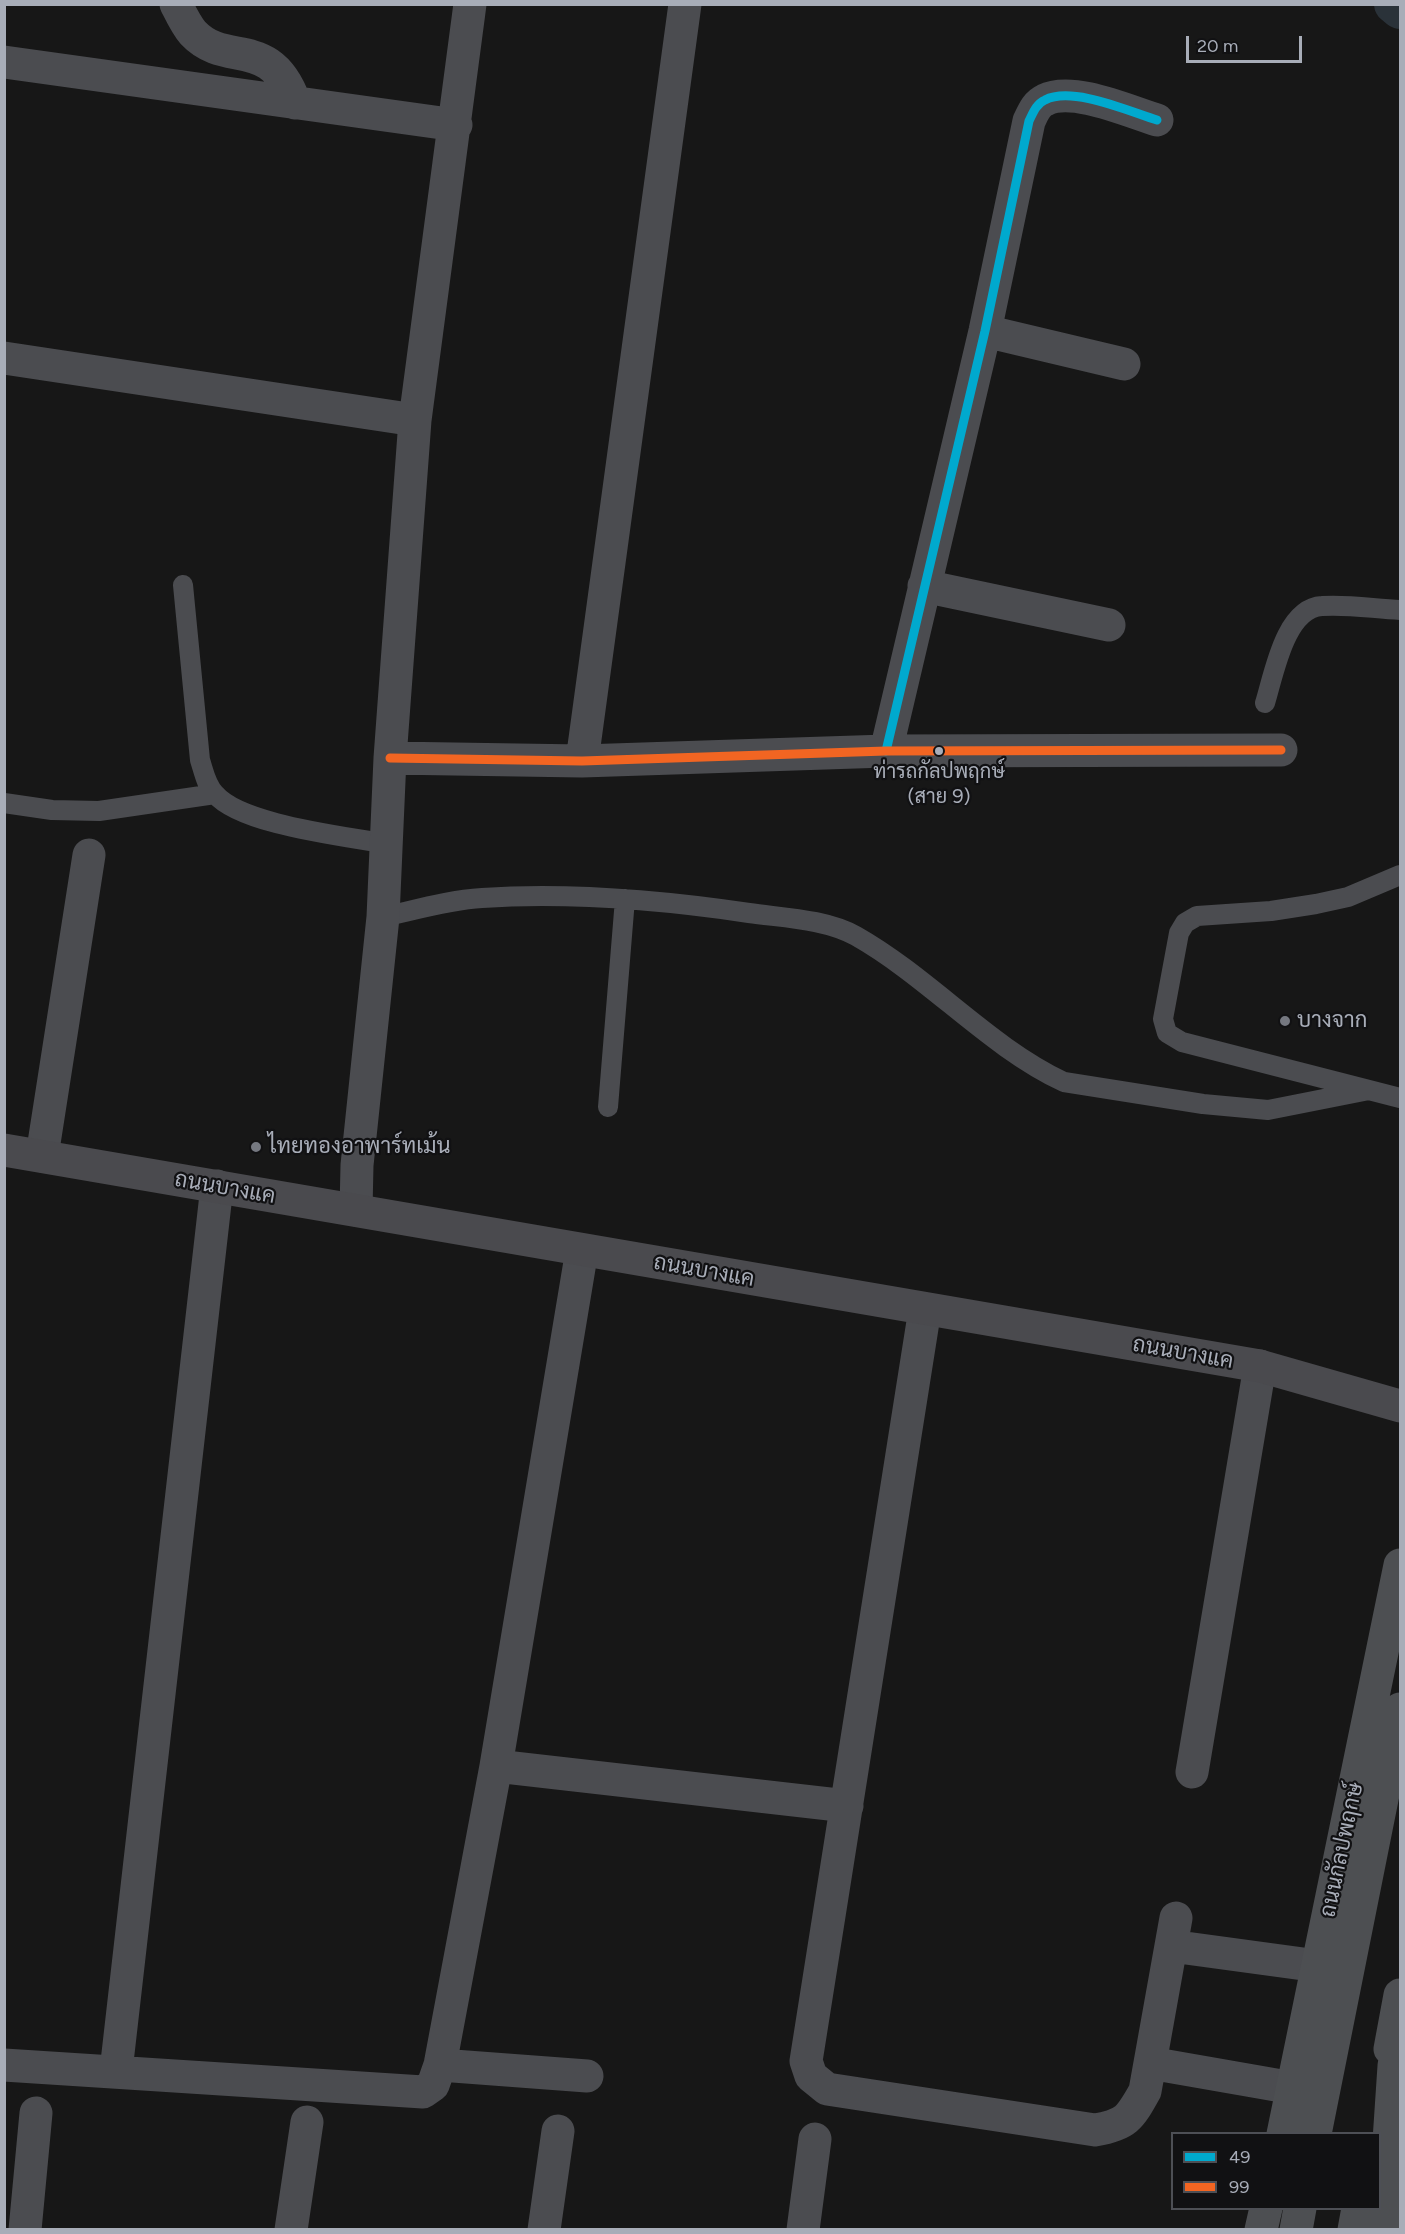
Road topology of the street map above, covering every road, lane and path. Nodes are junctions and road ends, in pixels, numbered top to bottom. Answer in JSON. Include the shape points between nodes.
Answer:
{"nodes":[{"id":1,"x":176,"y":4,"type":"edge"},
{"id":2,"x":470,"y":4,"type":"edge"},
{"id":3,"x":685,"y":4,"type":"edge"},
{"id":4,"x":4,"y":62,"type":"edge"},
{"id":5,"x":295,"y":103,"type":"junction"},
{"id":6,"x":1157,"y":120,"type":"dead end"},
{"id":7,"x":456,"y":125,"type":"junction"},
{"id":8,"x":985,"y":331,"type":"junction"},
{"id":9,"x":4,"y":358,"type":"edge"},
{"id":10,"x":1124,"y":363,"type":"dead end"},
{"id":11,"x":415,"y":420,"type":"junction"},
{"id":12,"x":183,"y":585,"type":"dead end"},
{"id":13,"x":924,"y":586,"type":"junction"},
{"id":14,"x":1401,"y":610,"type":"edge"},
{"id":15,"x":1109,"y":625,"type":"dead end"},
{"id":16,"x":1265,"y":703,"type":"dead end"},
{"id":17,"x":1281,"y":750,"type":"dead end"},
{"id":18,"x":886,"y":751,"type":"junction"},
{"id":19,"x":390,"y":758,"type":"junction"},
{"id":20,"x":582,"y":761,"type":"junction"},
{"id":21,"x":215,"y":794,"type":"junction"},
{"id":22,"x":4,"y":803,"type":"edge"},
{"id":23,"x":386,"y":844,"type":"junction"},
{"id":24,"x":89,"y":855,"type":"dead end"},
{"id":25,"x":1401,"y":875,"type":"edge"},
{"id":26,"x":625,"y":899,"type":"junction"},
{"id":27,"x":383,"y":917,"type":"junction"},
{"id":28,"x":1369,"y":1090,"type":"junction"},
{"id":29,"x":1401,"y":1098,"type":"edge"},
{"id":30,"x":608,"y":1107,"type":"dead end"},
{"id":31,"x":4,"y":1150,"type":"edge"},
{"id":32,"x":42,"y":1156,"type":"junction"},
{"id":33,"x":217,"y":1186,"type":"junction"},
{"id":34,"x":356,"y":1210,"type":"junction"},
{"id":35,"x":582,"y":1250,"type":"junction"},
{"id":36,"x":925,"y":1309,"type":"junction"},
{"id":37,"x":1260,"y":1366,"type":"junction"},
{"id":38,"x":1401,"y":1406,"type":"edge"},
{"id":39,"x":1401,"y":1565,"type":"edge"},
{"id":40,"x":1401,"y":1709,"type":"edge"},
{"id":41,"x":496,"y":1766,"type":"junction"},
{"id":42,"x":1192,"y":1772,"type":"dead end"},
{"id":43,"x":847,"y":1806,"type":"junction"},
{"id":44,"x":1318,"y":1966,"type":"junction"},
{"id":45,"x":1401,"y":1995,"type":"edge"},
{"id":46,"x":1401,"y":2029,"type":"edge"},
{"id":47,"x":1150,"y":2063,"type":"junction"},
{"id":48,"x":4,"y":2065,"type":"edge"},
{"id":49,"x":440,"y":2065,"type":"junction"},
{"id":50,"x":116,"y":2071,"type":"junction"},
{"id":51,"x":587,"y":2076,"type":"dead end"},
{"id":52,"x":1293,"y":2088,"type":"junction"},
{"id":53,"x":36,"y":2113,"type":"dead end"},
{"id":54,"x":308,"y":2122,"type":"dead end"},
{"id":55,"x":558,"y":2131,"type":"dead end"},
{"id":56,"x":1283,"y":2132,"type":"edge"},
{"id":57,"x":1315,"y":2132,"type":"edge"},
{"id":58,"x":1373,"y":2132,"type":"edge"},
{"id":59,"x":815,"y":2139,"type":"dead end"},
{"id":60,"x":1266,"y":2210,"type":"edge"},
{"id":61,"x":1300,"y":2210,"type":"edge"},
{"id":62,"x":1358,"y":2210,"type":"edge"},
{"id":63,"x":25,"y":2229,"type":"edge"},
{"id":64,"x":291,"y":2229,"type":"edge"},
{"id":65,"x":544,"y":2229,"type":"edge"},
{"id":66,"x":802,"y":2229,"type":"edge"},
{"id":67,"x":1261,"y":2229,"type":"edge"},
{"id":68,"x":1296,"y":2229,"type":"edge"},
{"id":69,"x":1354,"y":2229,"type":"edge"},
{"id":70,"x":1383,"y":2229,"type":"edge"}],
"edges":[{"from":1,"to":5,"type":"street","via":[[194,33],[209,44],[265,60],[278,70]]},
{"from":2,"to":7,"type":"street"},
{"from":3,"to":20,"type":"street"},
{"from":4,"to":5,"type":"street"},
{"from":5,"to":7,"type":"street"},
{"from":6,"to":8,"type":"street","via":[[1062,94],[1043,100],[1035,108],[1024,138]]},
{"from":7,"to":11,"type":"street"},
{"from":8,"to":10,"type":"street"},
{"from":8,"to":13,"type":"street"},
{"from":9,"to":11,"type":"street"},
{"from":11,"to":19,"type":"street"},
{"from":12,"to":21,"type":"lane","via":[[200,760]]},
{"from":13,"to":15,"type":"street"},
{"from":13,"to":18,"type":"street"},
{"from":14,"to":16,"type":"lane","via":[[1320,606],[1302,613],[1289,630]]},
{"from":17,"to":18,"type":"street"},
{"from":18,"to":20,"type":"street"},
{"from":19,"to":20,"type":"street"},
{"from":19,"to":23,"type":"street"},
{"from":21,"to":22,"type":"lane","via":[[99,811]]},
{"from":21,"to":23,"type":"lane","via":[[230,807],[252,817]]},
{"from":23,"to":27,"type":"street"},
{"from":24,"to":32,"type":"street"},
{"from":25,"to":28,"type":"lane","via":[[1337,899],[1270,911],[1197,916],[1185,923],[1179,933],[1163,1019],[1167,1033],[1182,1042]]},
{"from":26,"to":27,"type":"lane","via":[[558,895],[479,898]]},
{"from":26,"to":28,"type":"lane","via":[[812,922],[853,935],[904,966],[1043,1073],[1064,1082],[1268,1110]]},
{"from":26,"to":30,"type":"lane"},
{"from":27,"to":34,"type":"street","via":[[357,1165]]},
{"from":28,"to":29,"type":"lane"},
{"from":31,"to":32,"type":"main road","name":"ถนนบางแค"},
{"from":32,"to":33,"type":"main road","name":"ถนนบางแค"},
{"from":33,"to":34,"type":"main road","name":"ถนนบางแค"},
{"from":33,"to":50,"type":"street"},
{"from":34,"to":35,"type":"main road","name":"ถนนบางแค"},
{"from":35,"to":36,"type":"main road","name":"ถนนบางแค"},
{"from":35,"to":41,"type":"street"},
{"from":36,"to":37,"type":"main road","name":"ถนนบางแค"},
{"from":36,"to":43,"type":"street"},
{"from":37,"to":38,"type":"main road","name":"ถนนบางแค"},
{"from":37,"to":42,"type":"street"},
{"from":39,"to":44,"type":"main road","name":"ถนนกัลปพฤกษ์"},
{"from":40,"to":57,"type":"main road","name":"ถนนกัลปพฤกษ์"},
{"from":41,"to":43,"type":"street"},
{"from":41,"to":49,"type":"street"},
{"from":43,"to":47,"type":"street","via":[[806,2061],[811,2076],[827,2089],[1095,2130],[1118,2126],[1132,2114],[1146,2091]]},
{"from":44,"to":47,"type":"street","via":[[1174,1932]]},
{"from":44,"to":52,"type":"main road","name":"ถนนกัลปพฤกษ์"},
{"from":45,"to":58,"type":"main road"},
{"from":46,"to":70,"type":"main road","via":[[1394,2066]]},
{"from":47,"to":52,"type":"street"},
{"from":48,"to":50,"type":"street"},
{"from":49,"to":50,"type":"street","via":[[433,2085],[423,2092]]},
{"from":49,"to":51,"type":"street"},
{"from":52,"to":56,"type":"main road","name":"ถนนกัลปพฤกษ์"},
{"from":53,"to":63,"type":"street"},
{"from":54,"to":64,"type":"street"},
{"from":55,"to":65,"type":"street"},
{"from":59,"to":66,"type":"street"},
{"from":60,"to":67,"type":"main road"},
{"from":61,"to":68,"type":"main road"},
{"from":62,"to":69,"type":"main road"}]}
